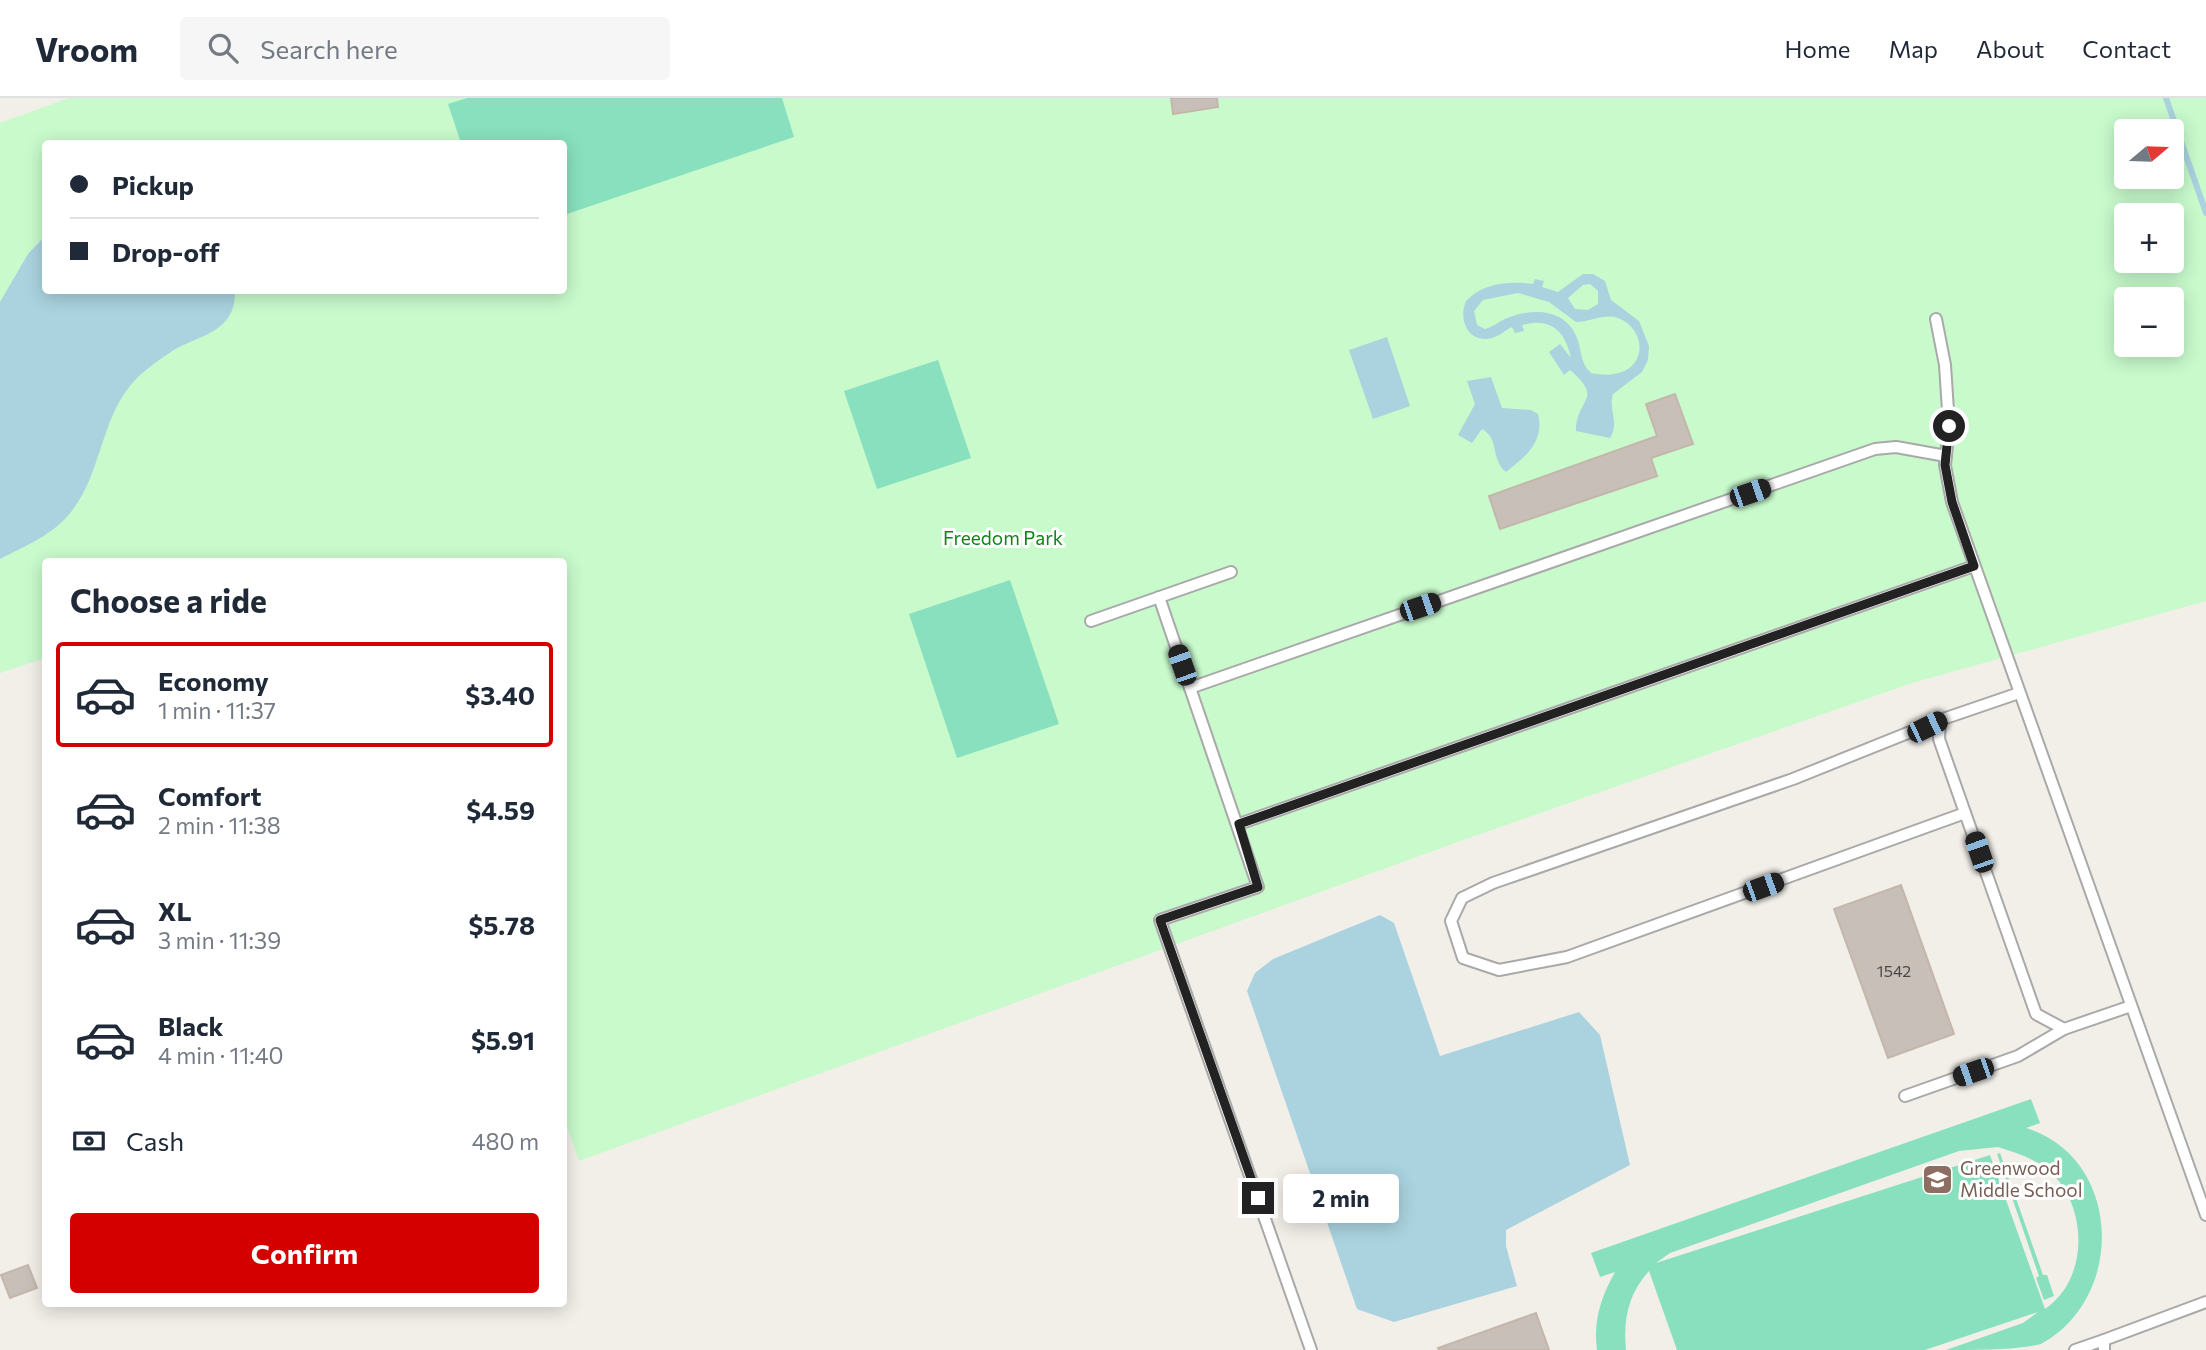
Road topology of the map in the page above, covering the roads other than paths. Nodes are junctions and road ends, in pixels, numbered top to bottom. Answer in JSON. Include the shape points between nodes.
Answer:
{"nodes":[{"id":1,"x":1936,"y":319,"type":"dead end"},
{"id":2,"x":1946,"y":456,"type":"junction"},
{"id":3,"x":1974,"y":566,"type":"junction"},
{"id":4,"x":1231,"y":572,"type":"dead end"},
{"id":5,"x":1159,"y":597,"type":"junction"},
{"id":6,"x":1091,"y":621,"type":"dead end"},
{"id":7,"x":1190,"y":688,"type":"junction"},
{"id":8,"x":2019,"y":693,"type":"junction"},
{"id":9,"x":1940,"y":720,"type":"junction"},
{"id":10,"x":1965,"y":813,"type":"junction"},
{"id":11,"x":1239,"y":824,"type":"junction"},
{"id":12,"x":2131,"y":1006,"type":"junction"},
{"id":13,"x":2064,"y":1029,"type":"junction"},
{"id":14,"x":1905,"y":1096,"type":"dead end"},
{"id":15,"x":2206,"y":1215,"type":"edge"},
{"id":16,"x":2206,"y":1301,"type":"edge"},
{"id":17,"x":2104,"y":1345,"type":"edge"},
{"id":18,"x":1311,"y":1350,"type":"edge"},
{"id":19,"x":2075,"y":1350,"type":"edge"}],
"edges":[{"from":1,"to":2,"type":"lane","via":[[1945,365]]},
{"from":2,"to":3,"type":"lane","via":[[1952,502]]},
{"from":2,"to":7,"type":"lane","via":[[1896,447],[1875,449]]},
{"from":3,"to":8,"type":"lane"},
{"from":3,"to":11,"type":"lane"},
{"from":4,"to":5,"type":"lane"},
{"from":5,"to":6,"type":"lane"},
{"from":5,"to":7,"type":"lane"},
{"from":7,"to":11,"type":"lane"},
{"from":8,"to":9,"type":"lane"},
{"from":8,"to":12,"type":"lane"},
{"from":9,"to":10,"type":"lane","via":[[1938,738]]},
{"from":9,"to":10,"type":"lane","via":[[1767,788],[1493,883],[1462,898],[1451,921],[1463,958],[1499,970],[1567,957]]},
{"from":10,"to":13,"type":"lane","via":[[2036,1014]]},
{"from":11,"to":18,"type":"lane","via":[[1258,887],[1160,920]]},
{"from":12,"to":13,"type":"lane"},
{"from":12,"to":15,"type":"lane"},
{"from":13,"to":14,"type":"lane","via":[[2018,1056]]},
{"from":16,"to":17,"type":"lane"},
{"from":17,"to":19,"type":"lane"}]}
